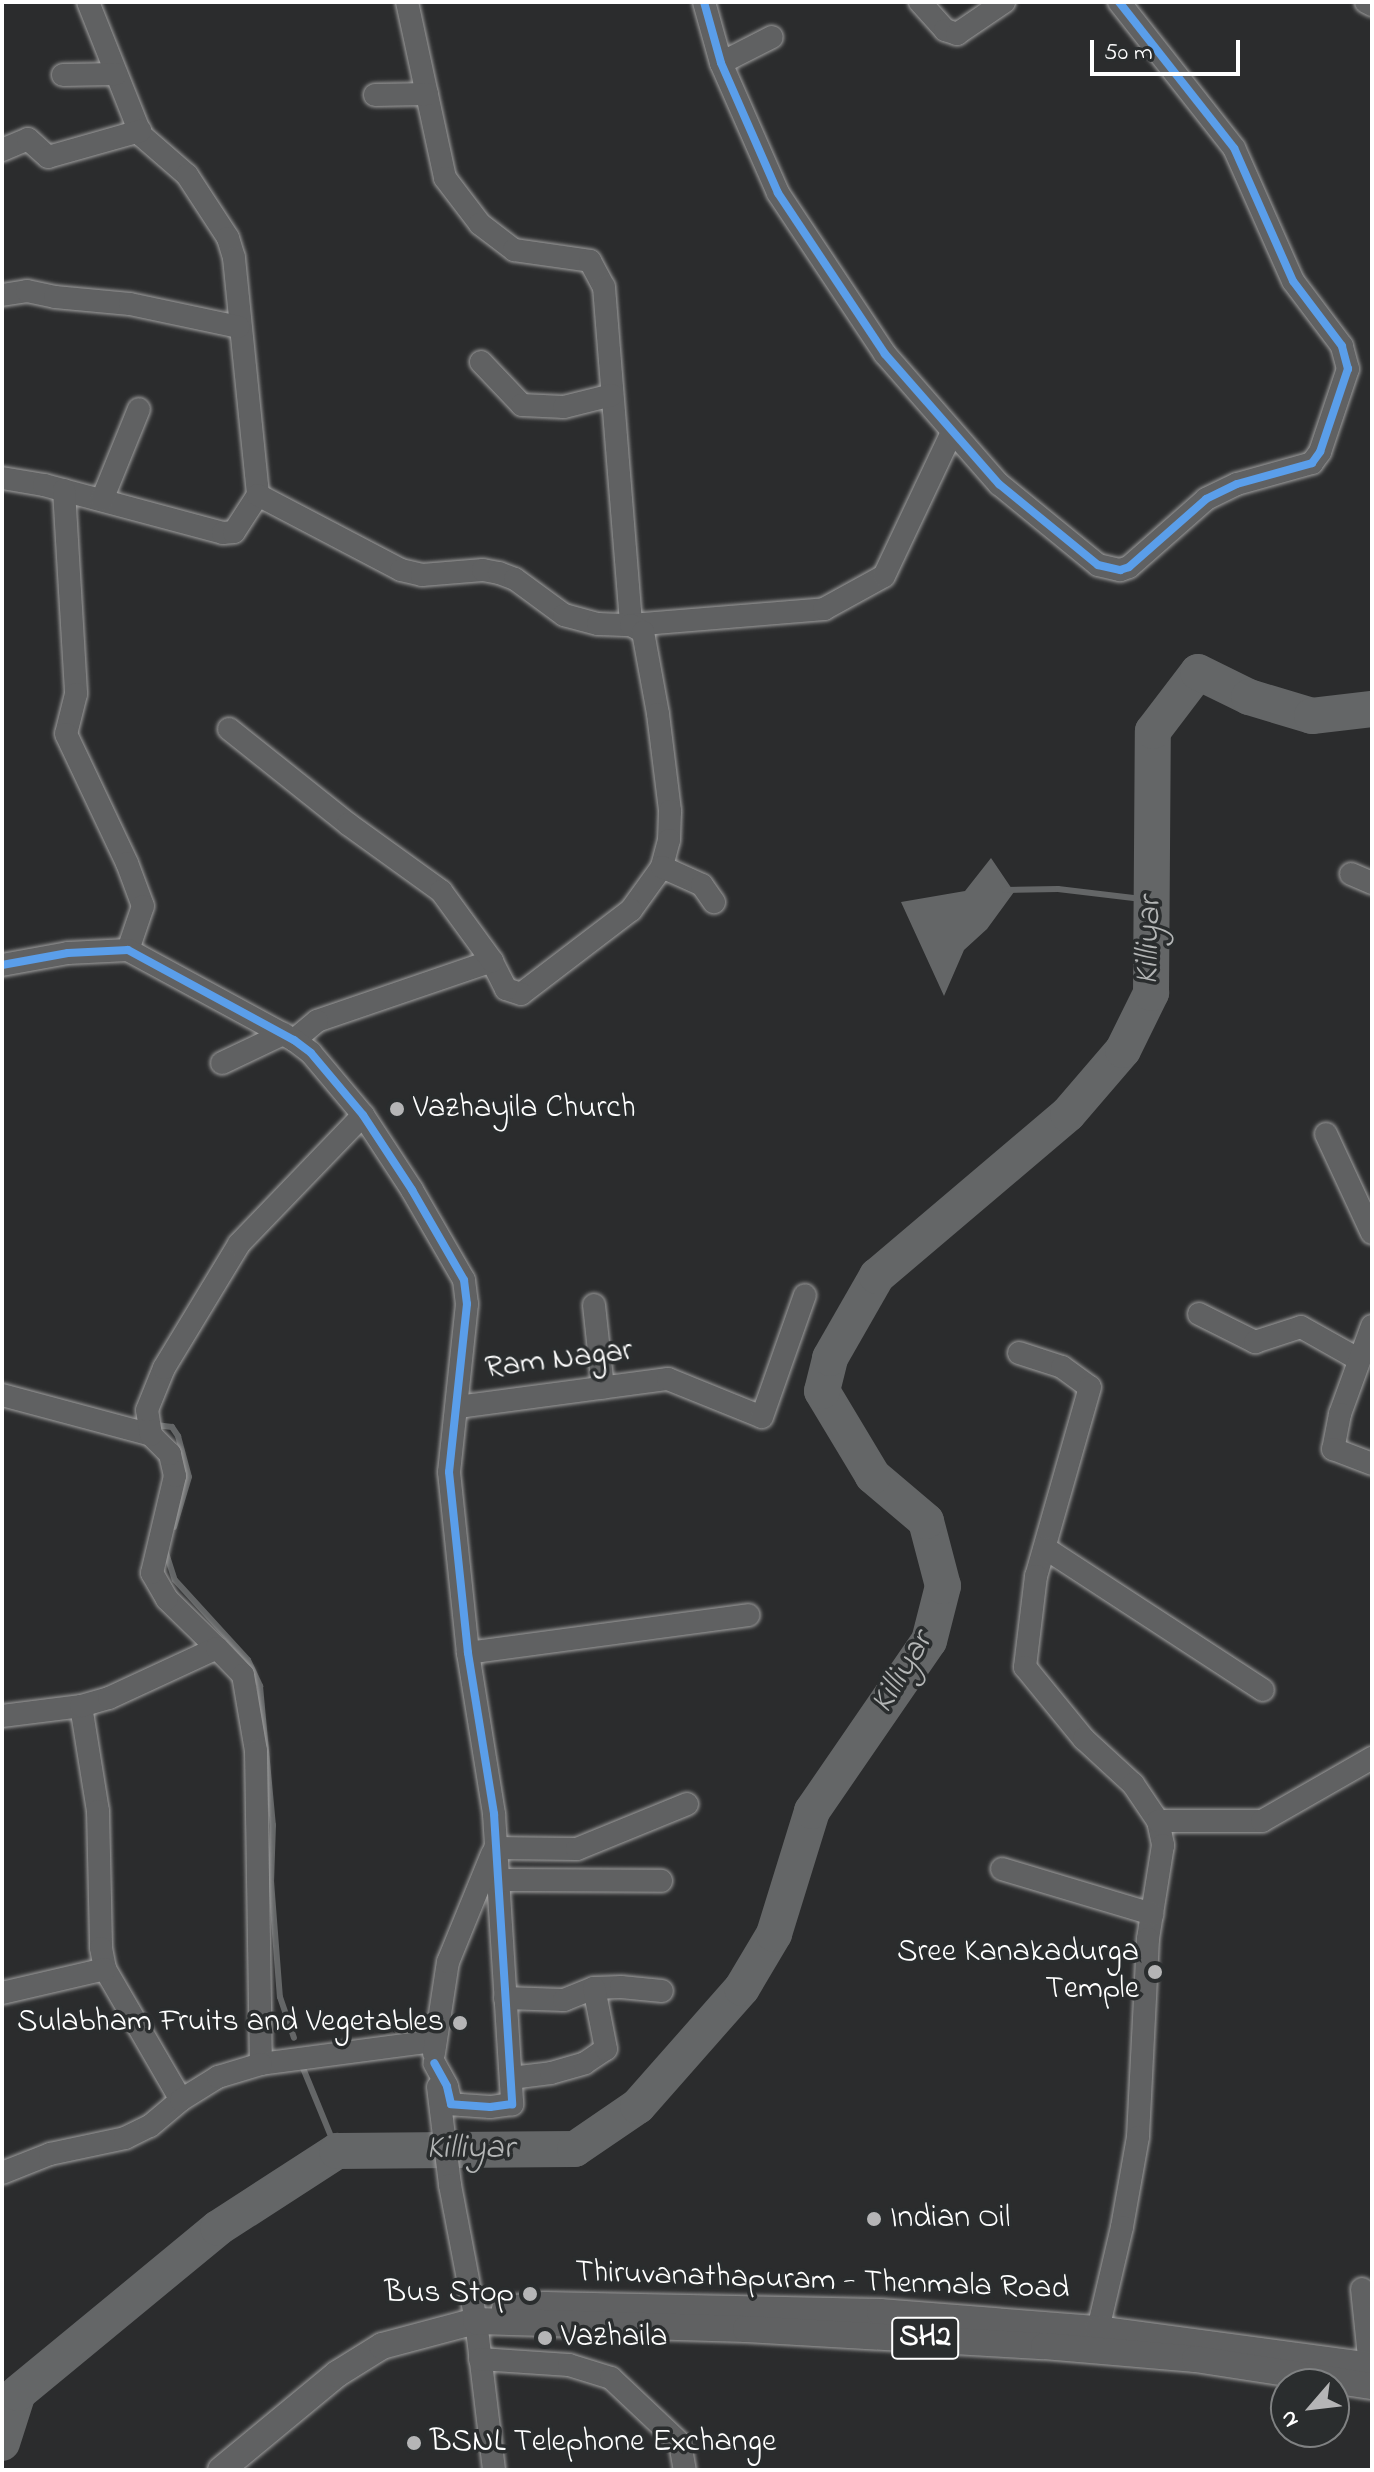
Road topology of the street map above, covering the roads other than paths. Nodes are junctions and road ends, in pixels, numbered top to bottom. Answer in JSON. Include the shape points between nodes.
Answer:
{"nodes":[{"id":1,"x":88,"y":2,"type":"edge"},
{"id":2,"x":407,"y":2,"type":"edge"},
{"id":3,"x":704,"y":2,"type":"edge"},
{"id":4,"x":920,"y":2,"type":"edge"},
{"id":5,"x":1004,"y":2,"type":"edge"},
{"id":6,"x":1119,"y":2,"type":"edge"},
{"id":7,"x":1366,"y":2,"type":"edge"},
{"id":8,"x":1372,"y":5,"type":"edge"},
{"id":9,"x":772,"y":37,"type":"dead end"},
{"id":10,"x":721,"y":63,"type":"junction"},
{"id":11,"x":116,"y":74,"type":"junction"},
{"id":12,"x":63,"y":75,"type":"dead end"},
{"id":13,"x":427,"y":94,"type":"junction"},
{"id":14,"x":375,"y":95,"type":"dead end"},
{"id":15,"x":140,"y":131,"type":"junction"},
{"id":16,"x":2,"y":150,"type":"edge"},
{"id":17,"x":2,"y":295,"type":"edge"},
{"id":18,"x":239,"y":327,"type":"junction"},
{"id":19,"x":481,"y":362,"type":"dead end"},
{"id":20,"x":612,"y":395,"type":"junction"},
{"id":21,"x":139,"y":409,"type":"dead end"},
{"id":22,"x":951,"y":434,"type":"junction"},
{"id":23,"x":2,"y":478,"type":"edge"},
{"id":24,"x":64,"y":490,"type":"junction"},
{"id":25,"x":258,"y":495,"type":"junction"},
{"id":26,"x":102,"y":500,"type":"junction"},
{"id":27,"x":631,"y":625,"type":"junction"},
{"id":28,"x":229,"y":729,"type":"dead end"},
{"id":29,"x":662,"y":867,"type":"junction"},
{"id":30,"x":1351,"y":874,"type":"dead end"},
{"id":31,"x":1372,"y":883,"type":"edge"},
{"id":32,"x":714,"y":902,"type":"dead end"},
{"id":33,"x":128,"y":950,"type":"junction"},
{"id":34,"x":492,"y":961,"type":"junction"},
{"id":35,"x":2,"y":965,"type":"edge"},
{"id":36,"x":288,"y":1037,"type":"junction"},
{"id":37,"x":222,"y":1063,"type":"dead end"},
{"id":38,"x":363,"y":1115,"type":"junction"},
{"id":39,"x":1326,"y":1134,"type":"dead end"},
{"id":40,"x":1372,"y":1233,"type":"edge"},
{"id":41,"x":805,"y":1295,"type":"dead end"},
{"id":42,"x":594,"y":1305,"type":"dead end"},
{"id":43,"x":1199,"y":1314,"type":"dead end"},
{"id":44,"x":1372,"y":1326,"type":"edge"},
{"id":45,"x":1019,"y":1353,"type":"dead end"},
{"id":46,"x":1358,"y":1359,"type":"junction"},
{"id":47,"x":603,"y":1388,"type":"junction"},
{"id":48,"x":2,"y":1395,"type":"edge"},
{"id":49,"x":458,"y":1407,"type":"junction"},
{"id":50,"x":148,"y":1428,"type":"junction"},
{"id":51,"x":1372,"y":1464,"type":"edge"},
{"id":52,"x":1045,"y":1548,"type":"junction"},
{"id":53,"x":748,"y":1615,"type":"dead end"},
{"id":54,"x":217,"y":1648,"type":"junction"},
{"id":55,"x":468,"y":1653,"type":"junction"},
{"id":56,"x":1263,"y":1690,"type":"dead end"},
{"id":57,"x":81,"y":1706,"type":"junction"},
{"id":58,"x":2,"y":1716,"type":"edge"},
{"id":59,"x":1372,"y":1758,"type":"edge"},
{"id":60,"x":687,"y":1804,"type":"dead end"},
{"id":61,"x":1158,"y":1821,"type":"junction"},
{"id":62,"x":495,"y":1848,"type":"junction"},
{"id":63,"x":1002,"y":1869,"type":"dead end"},
{"id":64,"x":497,"y":1880,"type":"junction"},
{"id":65,"x":661,"y":1881,"type":"dead end"},
{"id":66,"x":1152,"y":1914,"type":"junction"},
{"id":67,"x":105,"y":1969,"type":"junction"},
{"id":68,"x":594,"y":1988,"type":"junction"},
{"id":69,"x":662,"y":1991,"type":"dead end"},
{"id":70,"x":2,"y":1993,"type":"edge"},
{"id":71,"x":505,"y":1998,"type":"junction"},
{"id":72,"x":434,"y":2052,"type":"junction"},
{"id":73,"x":273,"y":2062,"type":"junction"},
{"id":74,"x":511,"y":2078,"type":"junction"},
{"id":75,"x":181,"y":2100,"type":"junction"},
{"id":76,"x":2,"y":2173,"type":"edge"},
{"id":77,"x":1362,"y":2289,"type":"dead end"},
{"id":78,"x":476,"y":2321,"type":"junction"},
{"id":79,"x":880,"y":2324,"type":"junction"},
{"id":80,"x":1098,"y":2329,"type":"junction"},
{"id":81,"x":1011,"y":2332,"type":"junction"},
{"id":82,"x":480,"y":2359,"type":"junction"},
{"id":83,"x":1371,"y":2373,"type":"edge"},
{"id":84,"x":221,"y":2470,"type":"edge"},
{"id":85,"x":494,"y":2470,"type":"edge"},
{"id":86,"x":685,"y":2470,"type":"edge"}],
"edges":[{"from":1,"to":11,"type":"street"},
{"from":2,"to":13,"type":"street"},
{"from":3,"to":10,"type":"street"},
{"from":4,"to":5,"type":"street","via":[[945,30],[957,34]]},
{"from":6,"to":22,"type":"street","via":[[1234,148],[1293,281],[1347,358],[1347,380],[1320,452],[1303,467],[1237,484],[1206,499],[1120,570],[1098,565],[999,484]]},
{"from":7,"to":8,"type":"street"},
{"from":9,"to":10,"type":"street"},
{"from":10,"to":22,"type":"street","via":[[778,193],[885,354]]},
{"from":11,"to":12,"type":"street"},
{"from":11,"to":15,"type":"street"},
{"from":13,"to":14,"type":"street"},
{"from":13,"to":20,"type":"street","via":[[445,178],[480,224],[514,250],[590,261],[604,287]]},
{"from":15,"to":16,"type":"street","via":[[48,157],[28,139]]},
{"from":15,"to":18,"type":"street","via":[[187,175],[222,227],[234,258]]},
{"from":17,"to":18,"type":"street","via":[[27,291],[130,304]]},
{"from":18,"to":25,"type":"street"},
{"from":19,"to":20,"type":"street","via":[[522,405],[564,407]]},
{"from":20,"to":27,"type":"street"},
{"from":21,"to":26,"type":"street"},
{"from":22,"to":27,"type":"street","via":[[884,576],[824,609]]},
{"from":23,"to":24,"type":"street"},
{"from":24,"to":26,"type":"street"},
{"from":24,"to":33,"type":"street","via":[[76,694],[66,734],[143,906]]},
{"from":25,"to":26,"type":"street","via":[[230,533]]},
{"from":25,"to":27,"type":"street","via":[[401,570],[422,575],[499,573],[575,619]]},
{"from":27,"to":29,"type":"street","via":[[646,640],[658,714],[670,811]]},
{"from":28,"to":34,"type":"street","via":[[441,891]]},
{"from":29,"to":32,"type":"street","via":[[702,885]]},
{"from":29,"to":34,"type":"street","via":[[631,910],[521,994],[506,989]]},
{"from":30,"to":31,"type":"street"},
{"from":33,"to":35,"type":"street","via":[[68,953]]},
{"from":33,"to":36,"type":"street"},
{"from":34,"to":36,"type":"street","via":[[317,1021]]},
{"from":36,"to":37,"type":"street"},
{"from":36,"to":38,"type":"street","via":[[311,1053]]},
{"from":38,"to":49,"type":"street","via":[[464,1280],[467,1304]]},
{"from":38,"to":50,"type":"street","via":[[239,1244],[164,1368]]},
{"from":39,"to":40,"type":"street"},
{"from":41,"to":47,"type":"street","name":"Ram Nagar","via":[[762,1417],[668,1379]]},
{"from":42,"to":47,"type":"street"},
{"from":43,"to":46,"type":"street","via":[[1255,1342],[1301,1327]]},
{"from":44,"to":46,"type":"street"},
{"from":45,"to":52,"type":"street","via":[[1062,1367],[1090,1387]]},
{"from":46,"to":51,"type":"street","via":[[1333,1449]]},
{"from":47,"to":49,"type":"street","name":"Ram Nagar"},
{"from":48,"to":50,"type":"street"},
{"from":49,"to":55,"type":"street","via":[[449,1472]]},
{"from":50,"to":54,"type":"street","via":[[170,1454],[175,1476],[152,1573],[167,1599]]},
{"from":52,"to":56,"type":"street"},
{"from":52,"to":61,"type":"street","via":[[1036,1576],[1025,1667],[1084,1739],[1133,1784]]},
{"from":53,"to":55,"type":"street"},
{"from":54,"to":57,"type":"street"},
{"from":54,"to":73,"type":"street","via":[[243,1675],[256,1751]]},
{"from":55,"to":62,"type":"street"},
{"from":57,"to":58,"type":"street"},
{"from":57,"to":67,"type":"street","via":[[98,1811]]},
{"from":59,"to":61,"type":"street","via":[[1262,1821]]},
{"from":60,"to":62,"type":"street","via":[[577,1849]]},
{"from":61,"to":66,"type":"street","via":[[1163,1845]]},
{"from":62,"to":64,"type":"street"},
{"from":62,"to":72,"type":"street","via":[[448,1962]]},
{"from":63,"to":66,"type":"street"},
{"from":64,"to":65,"type":"street"},
{"from":64,"to":71,"type":"street"},
{"from":66,"to":80,"type":"street","via":[[1138,2137]]},
{"from":67,"to":70,"type":"street"},
{"from":67,"to":75,"type":"street"},
{"from":68,"to":69,"type":"street"},
{"from":68,"to":71,"type":"street","via":[[564,2000]]},
{"from":68,"to":74,"type":"street","via":[[606,2049],[585,2063]]},
{"from":71,"to":74,"type":"street"},
{"from":72,"to":73,"type":"street"},
{"from":72,"to":74,"type":"street","via":[[451,2104],[512,2104]]},
{"from":72,"to":78,"type":"street","via":[[450,2185]]},
{"from":73,"to":75,"type":"street","via":[[218,2077]]},
{"from":75,"to":76,"type":"street","via":[[150,2126],[125,2138],[50,2154]]},
{"from":77,"to":83,"type":"street"},
{"from":78,"to":79,"type":"main road","name":"Thiruvanathapuram - Thenmala Road","number":"SH2"},
{"from":78,"to":79,"type":"main road","name":"Thiruvanathapuram - Thenmala Road","via":[[507,2308],[545,2305],[683,2306]]},
{"from":78,"to":82,"type":"street"},
{"from":78,"to":84,"type":"main road","name":"Thiruvanathapuram - Thenmala Road","number":"SH2","via":[[382,2346],[337,2374]]},
{"from":79,"to":81,"type":"main road","name":"Thiruvanathapuram - Thenmala Road","number":"SH2"},
{"from":80,"to":81,"type":"main road","name":"Thiruvanathapuram - Thenmala Road"},
{"from":80,"to":83,"type":"main road","name":"Thiruvanathapuram - Thenmala Road"},
{"from":81,"to":83,"type":"main road","name":"Thiruvanathapuram - Thenmala Road","number":"SH2","via":[[1195,2359]]},
{"from":82,"to":85,"type":"street"},
{"from":82,"to":86,"type":"street","via":[[569,2365],[611,2378],[680,2443]]}]}
